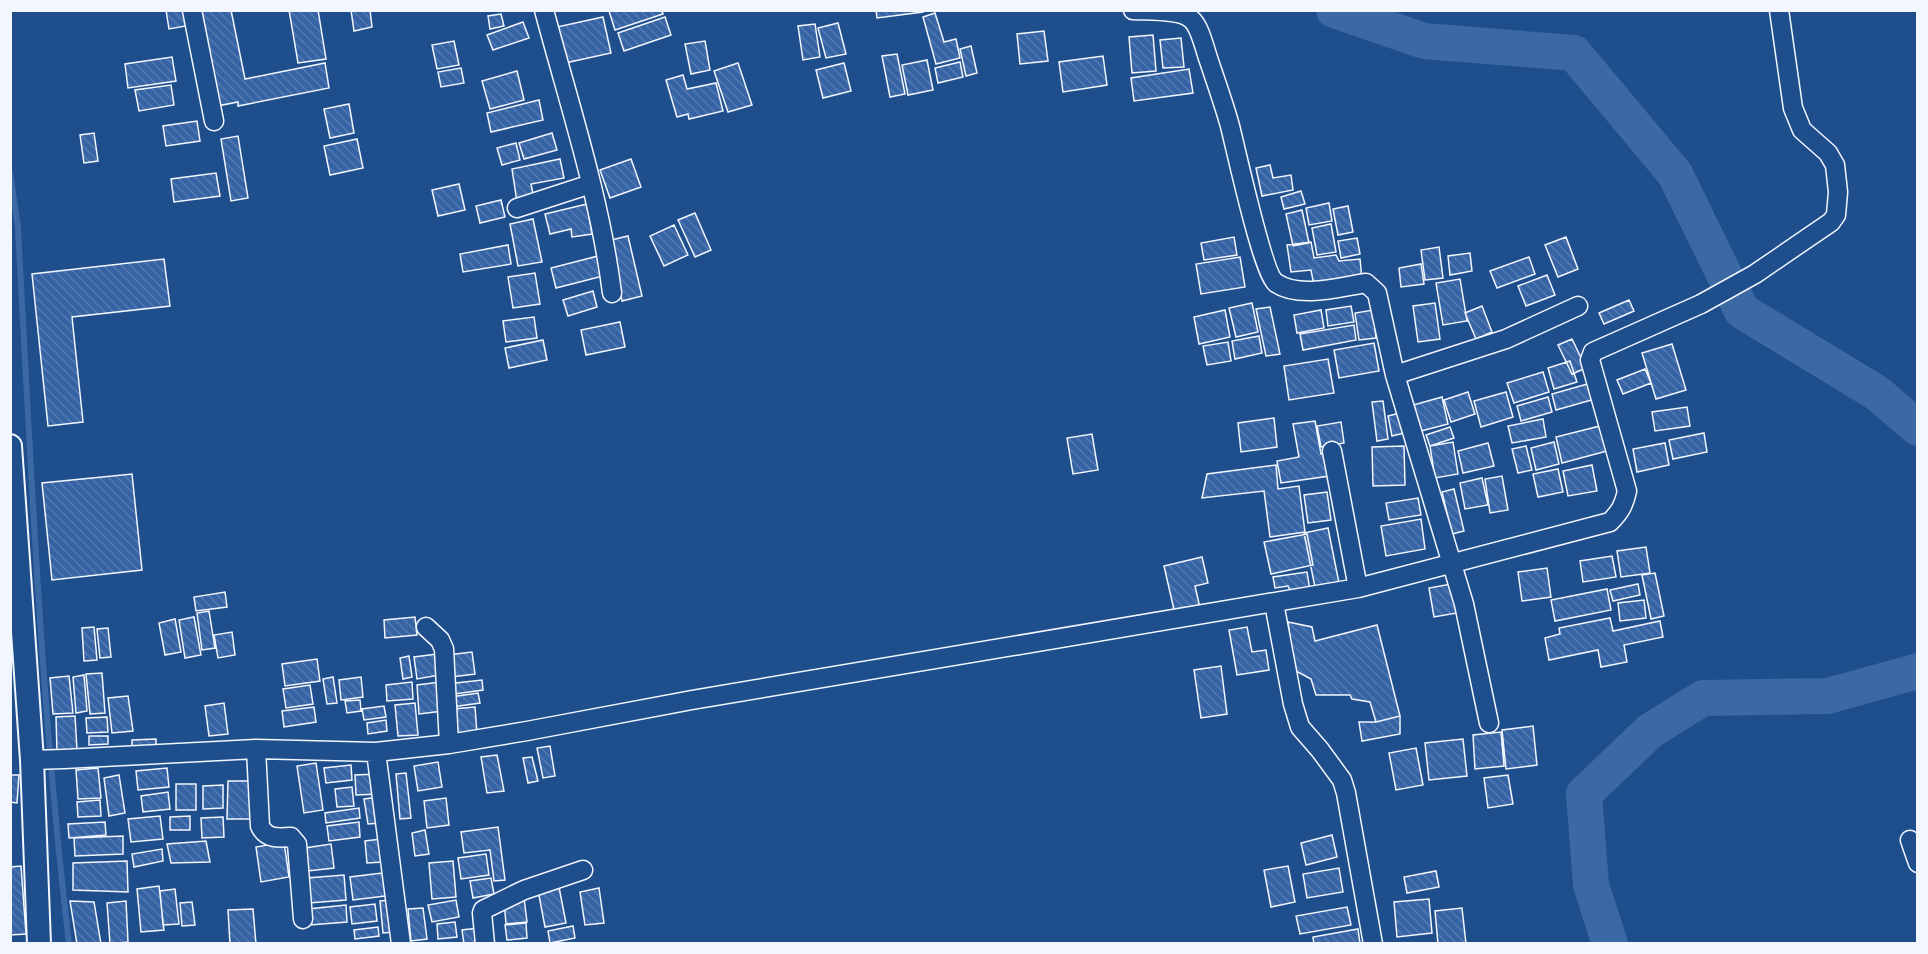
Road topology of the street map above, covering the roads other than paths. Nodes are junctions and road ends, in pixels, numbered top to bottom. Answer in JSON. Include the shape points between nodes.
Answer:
{"nodes":[{"id":1,"x":192,"y":10,"type":"edge"},
{"id":2,"x":544,"y":10,"type":"edge"},
{"id":3,"x":1133,"y":10,"type":"edge"},
{"id":4,"x":1779,"y":10,"type":"edge"},
{"id":5,"x":213,"y":121,"type":"dead end"},
{"id":6,"x":591,"y":184,"type":"junction"},
{"id":7,"x":517,"y":208,"type":"dead end"},
{"id":8,"x":612,"y":293,"type":"dead end"},
{"id":9,"x":1578,"y":306,"type":"dead end"},
{"id":10,"x":1395,"y":375,"type":"junction"},
{"id":11,"x":10,"y":446,"type":"edge"},
{"id":12,"x":1332,"y":451,"type":"dead end"},
{"id":13,"x":1451,"y":563,"type":"junction"},
{"id":14,"x":1358,"y":588,"type":"junction"},
{"id":15,"x":1274,"y":603,"type":"junction"},
{"id":16,"x":426,"y":627,"type":"dead end"},
{"id":17,"x":1489,"y":723,"type":"dead end"},
{"id":18,"x":449,"y":744,"type":"junction"},
{"id":19,"x":256,"y":749,"type":"junction"},
{"id":20,"x":376,"y":752,"type":"junction"},
{"id":21,"x":35,"y":760,"type":"junction"},
{"id":22,"x":1910,"y":840,"type":"dead end"},
{"id":23,"x":1917,"y":863,"type":"edge"},
{"id":24,"x":583,"y":870,"type":"dead end"},
{"id":25,"x":303,"y":919,"type":"dead end"},
{"id":26,"x":39,"y":944,"type":"edge"},
{"id":27,"x":401,"y":944,"type":"edge"},
{"id":28,"x":485,"y":944,"type":"edge"},
{"id":29,"x":1373,"y":944,"type":"edge"}],
"edges":[{"from":1,"to":5,"type":"street"},
{"from":2,"to":6,"type":"street"},
{"from":3,"to":10,"type":"street","via":[[1178,13],[1192,19],[1229,124],[1272,279],[1278,285],[1311,292],[1366,283],[1373,288]]},
{"from":4,"to":13,"type":"street","via":[[1797,121],[1836,165],[1836,215],[1755,274],[1701,304],[1593,352],[1590,360],[1627,491],[1619,514],[1610,522]]},
{"from":6,"to":7,"type":"street"},
{"from":6,"to":8,"type":"street"},
{"from":9,"to":10,"type":"street","via":[[1506,339]]},
{"from":10,"to":13,"type":"street"},
{"from":11,"to":21,"type":"street"},
{"from":12,"to":14,"type":"street"},
{"from":13,"to":14,"type":"street"},
{"from":13,"to":17,"type":"street","via":[[1464,604]]},
{"from":14,"to":15,"type":"street"},
{"from":15,"to":18,"type":"street"},
{"from":15,"to":29,"type":"street","via":[[1300,727],[1342,780],[1346,793]]},
{"from":16,"to":18,"type":"street","via":[[441,640],[444,649]]},
{"from":18,"to":20,"type":"street"},
{"from":19,"to":20,"type":"street"},
{"from":19,"to":21,"type":"street"},
{"from":19,"to":25,"type":"street","via":[[260,826],[267,837],[291,837],[297,844]]},
{"from":20,"to":27,"type":"street"},
{"from":21,"to":26,"type":"street"},
{"from":22,"to":23,"type":"street"},
{"from":24,"to":28,"type":"street","via":[[524,890],[483,910]]}]}
